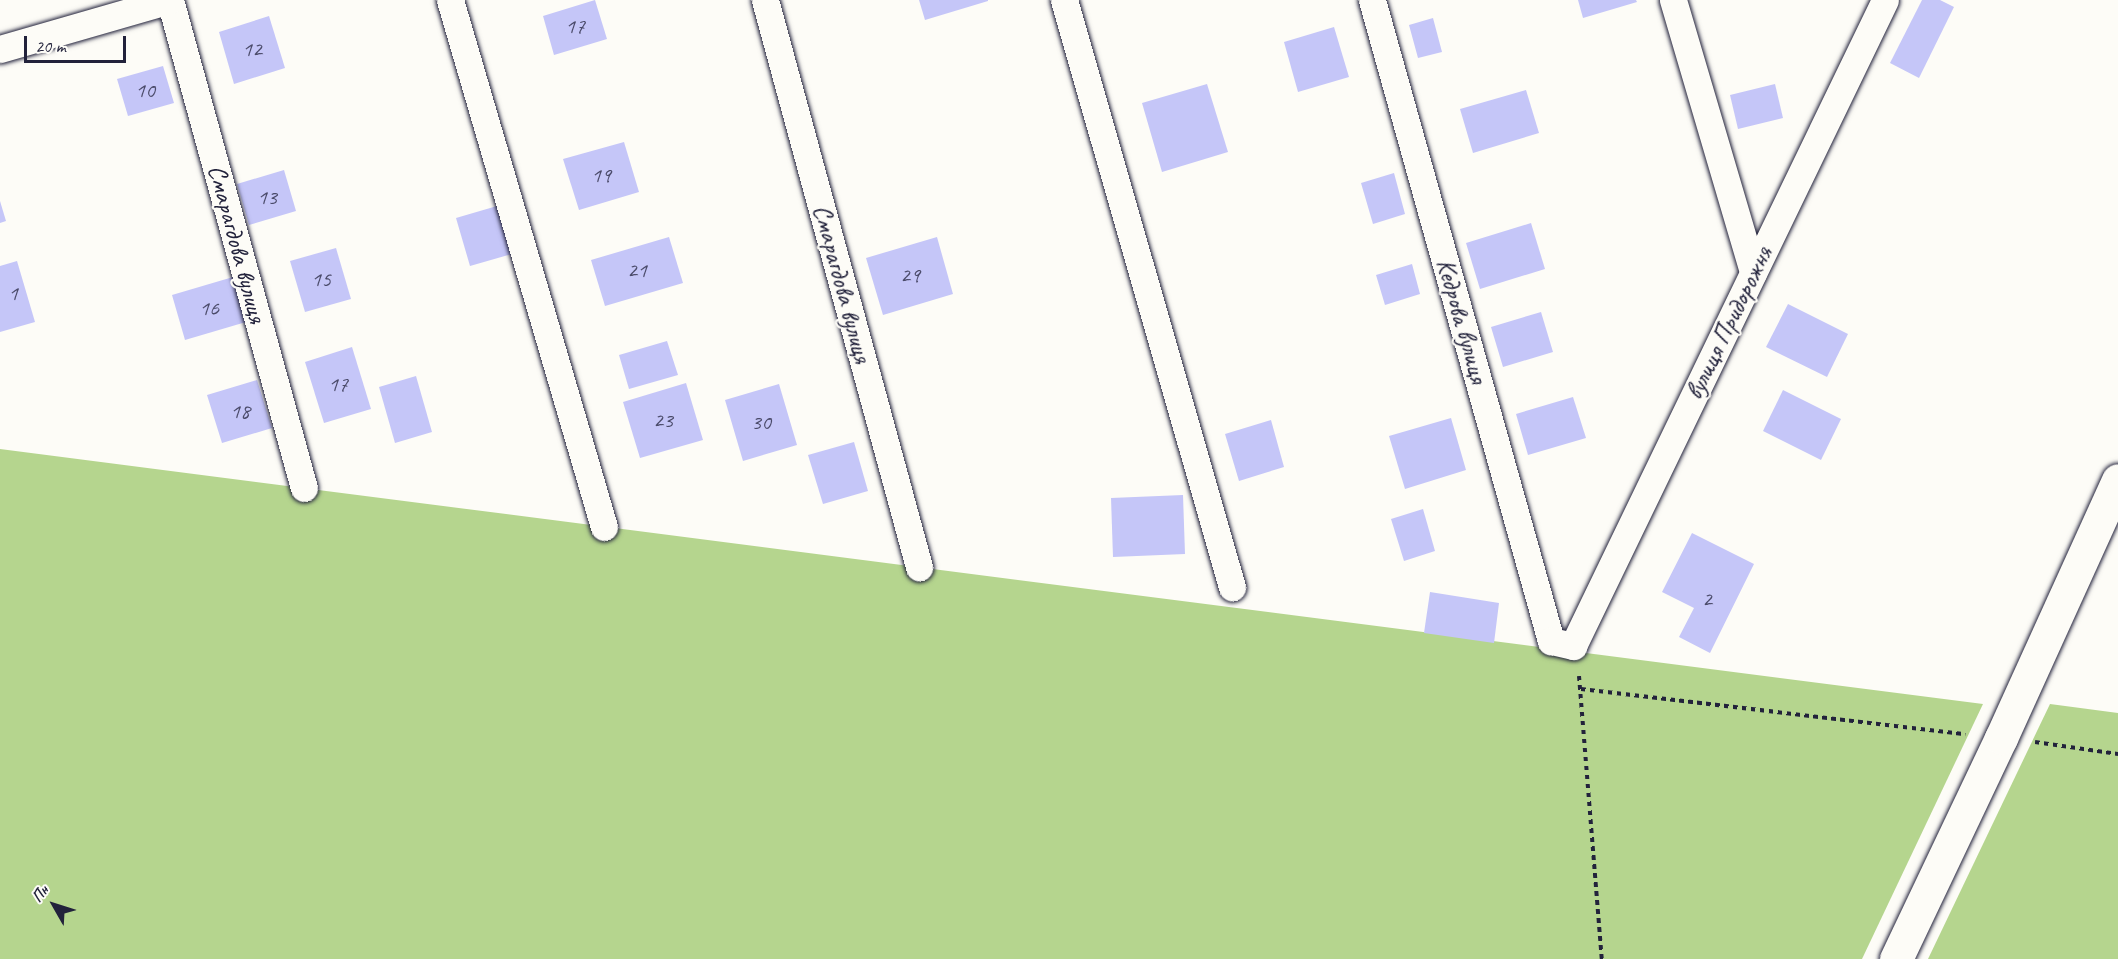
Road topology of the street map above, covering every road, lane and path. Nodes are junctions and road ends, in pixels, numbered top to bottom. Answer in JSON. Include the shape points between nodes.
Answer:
{"nodes":[{"id":1,"x":170,"y":0,"type":"edge"},
{"id":2,"x":450,"y":0,"type":"edge"},
{"id":3,"x":765,"y":0,"type":"edge"},
{"id":4,"x":1064,"y":0,"type":"edge"},
{"id":5,"x":1372,"y":0,"type":"edge"},
{"id":6,"x":1673,"y":0,"type":"edge"},
{"id":7,"x":1885,"y":0,"type":"edge"},
{"id":8,"x":0,"y":49,"type":"edge"},
{"id":9,"x":1753,"y":272,"type":"junction"},
{"id":10,"x":2118,"y":480,"type":"edge"},
{"id":11,"x":304,"y":488,"type":"dead end"},
{"id":12,"x":604,"y":527,"type":"dead end"},
{"id":13,"x":919,"y":567,"type":"dead end"},
{"id":14,"x":1232,"y":587,"type":"dead end"},
{"id":15,"x":1562,"y":644,"type":"junction"},
{"id":16,"x":1581,"y":689,"type":"junction"},
{"id":17,"x":2001,"y":738,"type":"junction"},
{"id":18,"x":2118,"y":754,"type":"edge"},
{"id":19,"x":1602,"y":959,"type":"edge"},
{"id":20,"x":1896,"y":959,"type":"edge"}],
"edges":[{"from":1,"to":8,"type":"street"},
{"from":1,"to":11,"type":"street","name":"Смарагдова вулиця"},
{"from":2,"to":12,"type":"street"},
{"from":3,"to":13,"type":"street","name":"Смарагдова вулиця"},
{"from":4,"to":14,"type":"street"},
{"from":5,"to":15,"type":"street","name":"Кедрова вулиця"},
{"from":6,"to":9,"type":"street"},
{"from":7,"to":9,"type":"street","name":"вулиця Придорожня"},
{"from":9,"to":15,"type":"street","name":"вулиця Придорожня"},
{"from":10,"to":17,"type":"main road"},
{"from":15,"to":16,"type":"path"},
{"from":16,"to":17,"type":"path"},
{"from":16,"to":19,"type":"path"},
{"from":17,"to":18,"type":"path"},
{"from":17,"to":20,"type":"main road"}]}
